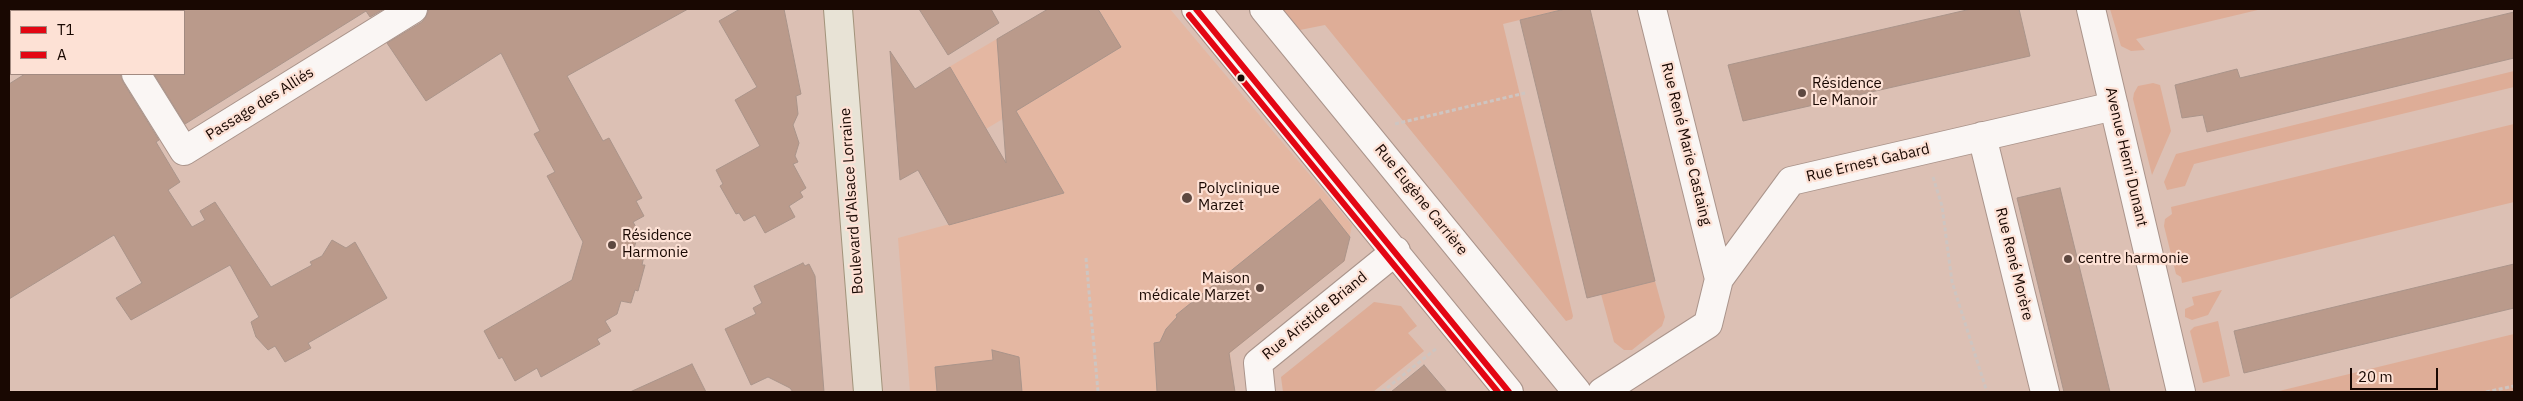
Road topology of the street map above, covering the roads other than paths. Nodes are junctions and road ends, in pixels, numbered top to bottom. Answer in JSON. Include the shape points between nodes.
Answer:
{"nodes":[{"id":1,"x":413,"y":9,"type":"edge"},
{"id":2,"x":838,"y":9,"type":"edge"},
{"id":3,"x":1196,"y":9,"type":"edge"},
{"id":4,"x":1264,"y":9,"type":"edge"},
{"id":5,"x":1652,"y":9,"type":"edge"},
{"id":6,"x":2091,"y":9,"type":"edge"},
{"id":7,"x":137,"y":75,"type":"edge"},
{"id":8,"x":2114,"y":106,"type":"junction"},
{"id":9,"x":1982,"y":136,"type":"junction"},
{"id":10,"x":1396,"y":251,"type":"junction"},
{"id":11,"x":1719,"y":279,"type":"junction"},
{"id":12,"x":868,"y":392,"type":"edge"},
{"id":13,"x":1261,"y":392,"type":"edge"},
{"id":14,"x":1509,"y":392,"type":"edge"},
{"id":15,"x":1577,"y":392,"type":"edge"},
{"id":16,"x":1602,"y":392,"type":"edge"},
{"id":17,"x":2045,"y":392,"type":"edge"},
{"id":18,"x":2181,"y":392,"type":"edge"}],
"edges":[{"from":1,"to":7,"type":"street","name":"Passage des Alliés","via":[[184,151]]},
{"from":2,"to":12,"type":"main road","name":"Boulevard d'Alsace Lorraine"},
{"from":3,"to":10,"type":"street"},
{"from":4,"to":15,"type":"street","name":"Rue Eugène Carrière"},
{"from":5,"to":11,"type":"street","name":"Rue René Marie Castaing"},
{"from":6,"to":8,"type":"street","name":"Avenue Henri Dunant"},
{"from":8,"to":9,"type":"street","name":"Rue Ernest Gabard"},
{"from":8,"to":18,"type":"street","name":"Avenue Henri Dunant"},
{"from":9,"to":11,"type":"street","name":"Rue Ernest Gabard","via":[[1791,181]]},
{"from":9,"to":17,"type":"street","name":"Rue René Morère"},
{"from":10,"to":13,"type":"street","name":"Rue Aristide Briand","via":[[1258,363]]},
{"from":10,"to":14,"type":"street"},
{"from":11,"to":16,"type":"street","name":"Rue Ernest Gabard","via":[[1708,324]]}]}
